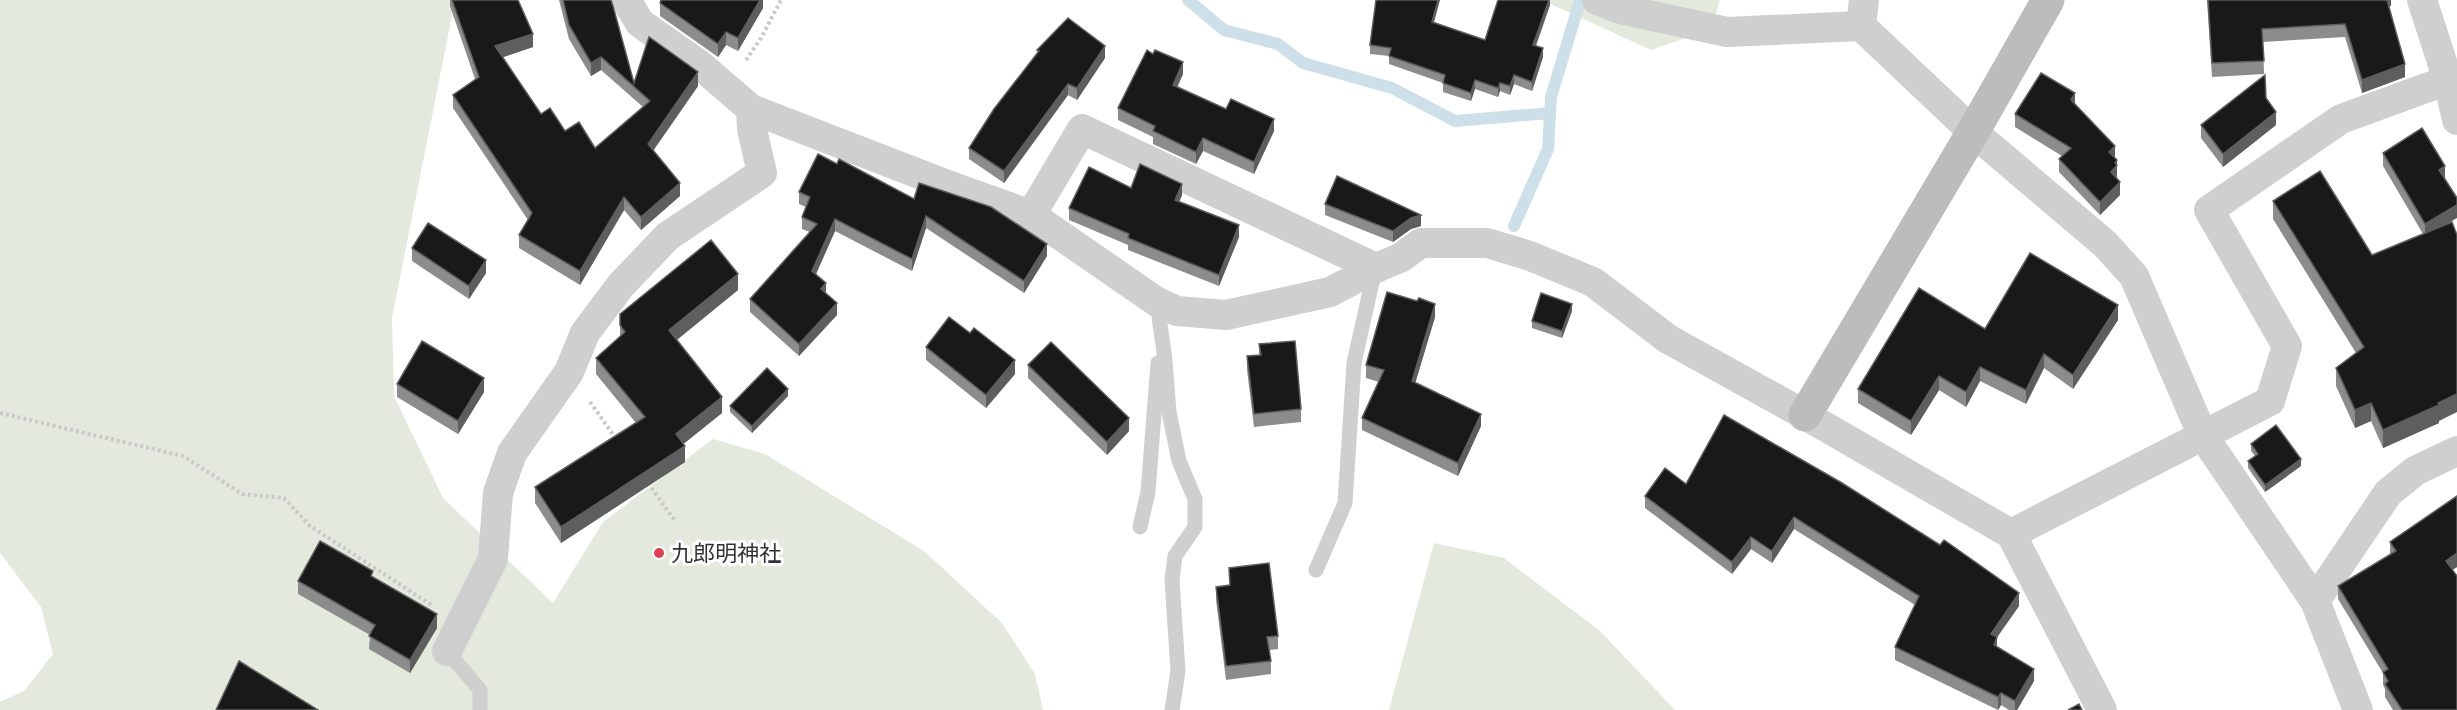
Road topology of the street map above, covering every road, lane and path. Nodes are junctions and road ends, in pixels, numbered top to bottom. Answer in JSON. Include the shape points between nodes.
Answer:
{"nodes":[{"id":1,"x":626,"y":0,"type":"edge"},
{"id":2,"x":782,"y":0,"type":"edge"},
{"id":3,"x":1597,"y":0,"type":"edge"},
{"id":4,"x":2048,"y":0,"type":"edge"},
{"id":5,"x":2422,"y":0,"type":"edge"},
{"id":6,"x":1863,"y":13,"type":"edge"},
{"id":7,"x":2448,"y":80,"type":"junction"},
{"id":8,"x":726,"y":87,"type":"junction"},
{"id":9,"x":751,"y":109,"type":"junction"},
{"id":10,"x":2457,"y":120,"type":"edge"},
{"id":11,"x":1973,"y":132,"type":"junction"},
{"id":12,"x":1031,"y":215,"type":"junction"},
{"id":13,"x":1376,"y":268,"type":"junction"},
{"id":14,"x":1159,"y":314,"type":"junction"},
{"id":15,"x":592,"y":403,"type":"dead end"},
{"id":16,"x":0,"y":413,"type":"edge"},
{"id":17,"x":1805,"y":415,"type":"junction"},
{"id":18,"x":2202,"y":434,"type":"junction"},
{"id":19,"x":624,"y":449,"type":"edge"},
{"id":20,"x":2457,"y":451,"type":"edge"},
{"id":21,"x":643,"y":477,"type":"edge"},
{"id":22,"x":675,"y":521,"type":"dead end"},
{"id":23,"x":1140,"y":527,"type":"dead end"},
{"id":24,"x":2011,"y":534,"type":"junction"},
{"id":25,"x":1316,"y":570,"type":"dead end"},
{"id":26,"x":2315,"y":602,"type":"junction"},
{"id":27,"x":461,"y":623,"type":"junction"},
{"id":28,"x":447,"y":651,"type":"joint"},
{"id":29,"x":480,"y":710,"type":"edge"},
{"id":30,"x":1173,"y":710,"type":"edge"},
{"id":31,"x":2102,"y":710,"type":"edge"},
{"id":32,"x":2358,"y":710,"type":"edge"}],
"edges":[{"from":1,"to":8,"type":"street","via":[[640,23]]},
{"from":2,"to":8,"type":"path"},
{"from":3,"to":6,"type":"street","via":[[1620,9],[1727,32]]},
{"from":4,"to":11,"type":"street"},
{"from":5,"to":7,"type":"street"},
{"from":6,"to":11,"type":"street"},
{"from":7,"to":10,"type":"street"},
{"from":7,"to":18,"type":"street","via":[[2341,119],[2209,210],[2287,346],[2270,401]]},
{"from":8,"to":9,"type":"street"},
{"from":9,"to":12,"type":"street"},
{"from":9,"to":27,"type":"street","via":[[762,173],[668,236],[621,285],[585,333],[569,372],[512,453],[498,493],[493,559]]},
{"from":11,"to":17,"type":"street"},
{"from":11,"to":18,"type":"street","via":[[2105,244],[2134,276]]},
{"from":12,"to":13,"type":"street","via":[[1082,129]]},
{"from":12,"to":14,"type":"street"},
{"from":13,"to":14,"type":"street","via":[[1330,292],[1226,315],[1176,311]]},
{"from":13,"to":17,"type":"street","via":[[1421,243],[1487,243],[1530,256],[1593,282],[1668,339]]},
{"from":13,"to":25,"type":"lane","via":[[1354,363],[1345,503]]},
{"from":14,"to":23,"type":"lane","via":[[1148,492]]},
{"from":14,"to":30,"type":"lane","via":[[1171,422],[1179,461],[1195,499],[1195,527],[1175,556],[1172,580],[1178,671]]},
{"from":15,"to":19,"type":"path"},
{"from":16,"to":27,"type":"path","via":[[183,456],[242,494],[284,498],[310,526]]},
{"from":17,"to":24,"type":"street"},
{"from":18,"to":24,"type":"street"},
{"from":18,"to":26,"type":"street"},
{"from":20,"to":26,"type":"street","via":[[2415,471],[2388,493]]},
{"from":21,"to":22,"type":"path"},
{"from":24,"to":31,"type":"street"},
{"from":26,"to":32,"type":"street"},
{"from":27,"to":28,"type":"street"},
{"from":28,"to":29,"type":"lane","via":[[480,690]]}]}
